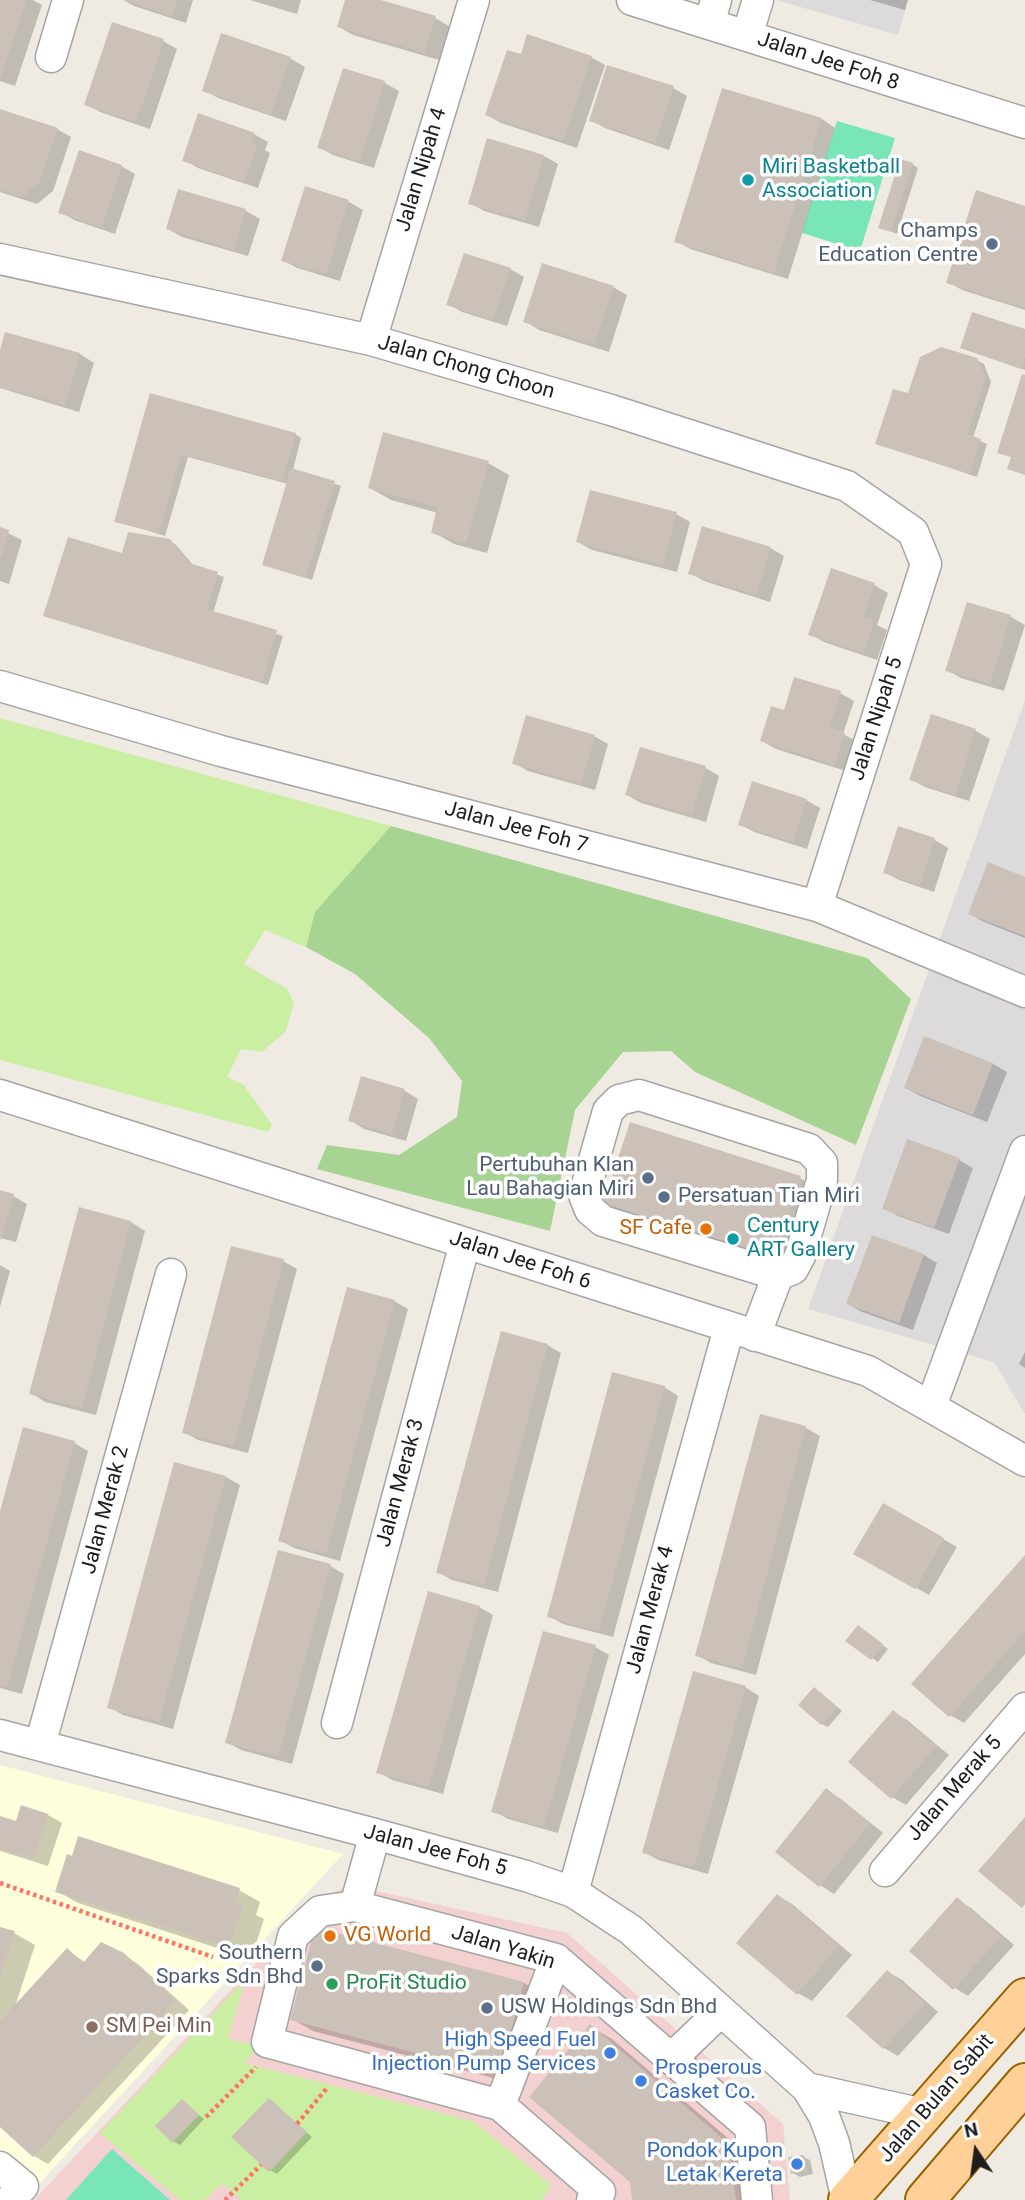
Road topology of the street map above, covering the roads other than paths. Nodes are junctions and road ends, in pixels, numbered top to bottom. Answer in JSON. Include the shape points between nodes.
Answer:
{"nodes":[{"id":1,"x":68,"y":0,"type":"edge"},
{"id":2,"x":474,"y":0,"type":"edge"},
{"id":3,"x":632,"y":0,"type":"edge"},
{"id":4,"x":758,"y":0,"type":"edge"},
{"id":5,"x":712,"y":12,"type":"edge"},
{"id":6,"x":747,"y":36,"type":"junction"},
{"id":7,"x":51,"y":57,"type":"dead end"},
{"id":8,"x":1025,"y":123,"type":"edge"},
{"id":9,"x":0,"y":259,"type":"edge"},
{"id":10,"x":371,"y":340,"type":"junction"},
{"id":11,"x":913,"y":532,"type":"joint"},
{"id":12,"x":0,"y":686,"type":"edge"},
{"id":13,"x":817,"y":906,"type":"junction"},
{"id":14,"x":1025,"y":992,"type":"edge"},
{"id":15,"x":0,"y":1094,"type":"edge"},
{"id":16,"x":1025,"y":1151,"type":"edge"},
{"id":17,"x":465,"y":1243,"type":"junction"},
{"id":18,"x":171,"y":1274,"type":"dead end"},
{"id":19,"x":778,"y":1275,"type":"junction"},
{"id":20,"x":742,"y":1332,"type":"junction"},
{"id":21,"x":931,"y":1406,"type":"junction"},
{"id":22,"x":1025,"y":1461,"type":"edge"},
{"id":23,"x":1025,"y":1708,"type":"edge"},
{"id":24,"x":337,"y":1723,"type":"dead end"},
{"id":25,"x":0,"y":1735,"type":"edge"},
{"id":26,"x":40,"y":1745,"type":"junction"},
{"id":27,"x":374,"y":1834,"type":"junction"},
{"id":28,"x":885,"y":1871,"type":"dead end"},
{"id":29,"x":573,"y":1892,"type":"junction"},
{"id":30,"x":355,"y":1906,"type":"junction"},
{"id":31,"x":556,"y":1959,"type":"junction"},
{"id":32,"x":1025,"y":1998,"type":"edge"},
{"id":33,"x":721,"y":2011,"type":"junction"},
{"id":34,"x":671,"y":2059,"type":"junction"},
{"id":35,"x":1025,"y":2083,"type":"edge"},
{"id":36,"x":807,"y":2088,"type":"junction"},
{"id":37,"x":500,"y":2105,"type":"junction"},
{"id":38,"x":923,"y":2115,"type":"junction"},
{"id":39,"x":0,"y":2167,"type":"edge"},
{"id":40,"x":10,"y":2200,"type":"edge"},
{"id":41,"x":592,"y":2200,"type":"edge"},
{"id":42,"x":757,"y":2200,"type":"edge"},
{"id":43,"x":848,"y":2200,"type":"edge"},
{"id":44,"x":925,"y":2200,"type":"edge"}],
"edges":[{"from":1,"to":7,"type":"street"},
{"from":2,"to":10,"type":"street","name":"Jalan Nipah 4"},
{"from":3,"to":5,"type":"street","name":"Jalan Jee Foh 8"},
{"from":4,"to":6,"type":"street"},
{"from":5,"to":6,"type":"street","name":"Jalan Jee Foh 8"},
{"from":6,"to":8,"type":"street","name":"Jalan Jee Foh 8"},
{"from":9,"to":10,"type":"street","name":"Jalan Chong Choon"},
{"from":10,"to":11,"type":"street","name":"Jalan Chong Choon","via":[[847,486]]},
{"from":11,"to":13,"type":"street","name":"Jalan Nipah 5","via":[[926,564]]},
{"from":12,"to":13,"type":"street","name":"Jalan Jee Foh 7","via":[[221,751]]},
{"from":13,"to":14,"type":"street","name":"Jalan Jee Foh 7"},
{"from":15,"to":17,"type":"street","name":"Jalan Jee Foh 6"},
{"from":16,"to":21,"type":"street"},
{"from":17,"to":20,"type":"street","name":"Jalan Jee Foh 6"},
{"from":17,"to":24,"type":"street","name":"Jalan Merak 3"},
{"from":18,"to":26,"type":"street","name":"Jalan Merak 2"},
{"from":19,"to":19,"type":"street","via":[[603,1221],[590,1210],[584,1195],[608,1111],[619,1100],[639,1095],[652,1099],[809,1149],[822,1163],[822,1180],[800,1256],[793,1269]]},
{"from":19,"to":20,"type":"street","name":"Jalan Merak 4"},
{"from":20,"to":21,"type":"street","name":"Jalan Jee Foh 6","via":[[868,1371]]},
{"from":20,"to":29,"type":"street","name":"Jalan Merak 4"},
{"from":21,"to":22,"type":"street","name":"Jalan Jee Foh 6"},
{"from":23,"to":28,"type":"street","name":"Jalan Merak 5"},
{"from":25,"to":26,"type":"street","name":"Jalan Jee Foh 5"},
{"from":26,"to":27,"type":"street","name":"Jalan Jee Foh 5"},
{"from":27,"to":29,"type":"street","name":"Jalan Jee Foh 5"},
{"from":27,"to":30,"type":"street"},
{"from":29,"to":33,"type":"street","name":"Jalan Jee Foh 5","via":[[631,1930]]},
{"from":30,"to":31,"type":"street","name":"Jalan Yakin"},
{"from":30,"to":37,"type":"street","name":"Jalan Yakin","via":[[320,1911],[293,1936],[267,2042]]},
{"from":31,"to":34,"type":"street","name":"Jalan Yakin"},
{"from":31,"to":37,"type":"street"},
{"from":32,"to":38,"type":"main road","name":"Jalan Bulan Sabit"},
{"from":33,"to":34,"type":"street"},
{"from":33,"to":36,"type":"street","name":"Jalan Jee Foh 5"},
{"from":34,"to":42,"type":"street","name":"Jalan Yakin","via":[[750,2127]]},
{"from":35,"to":44,"type":"main road"},
{"from":36,"to":38,"type":"street","name":"Jalan Jee Foh 5"},
{"from":36,"to":43,"type":"street","name":"Jalan Jee Foh 5","via":[[834,2143]]},
{"from":37,"to":41,"type":"street","via":[[600,2192]]},
{"from":38,"to":43,"type":"main road","name":"Jalan Bulan Sabit"},
{"from":39,"to":40,"type":"street","via":[[23,2186]]}]}
